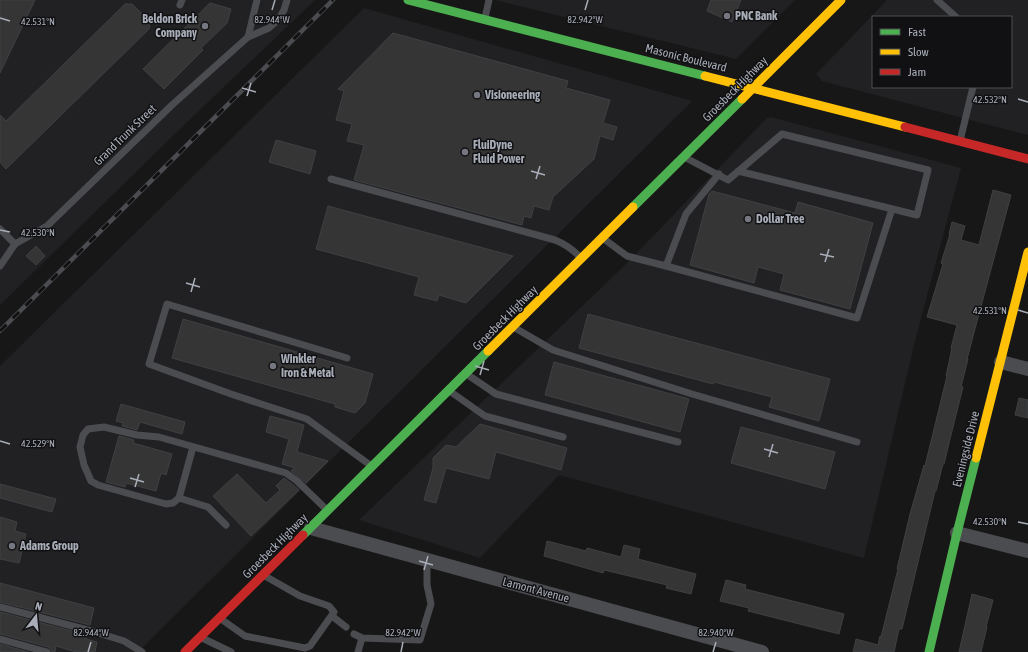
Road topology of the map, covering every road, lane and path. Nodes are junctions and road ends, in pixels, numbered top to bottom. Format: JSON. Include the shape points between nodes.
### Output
{"nodes":[{"id":1,"x":257,"y":0,"type":"edge"},
{"id":2,"x":287,"y":0,"type":"edge"},
{"id":3,"x":408,"y":0,"type":"edge"},
{"id":4,"x":489,"y":0,"type":"edge"},
{"id":5,"x":841,"y":0,"type":"edge"},
{"id":6,"x":937,"y":0,"type":"edge"},
{"id":7,"x":955,"y":16,"type":"edge"},
{"id":8,"x":485,"y":20,"type":"junction"},
{"id":9,"x":248,"y":37,"type":"junction"},
{"id":10,"x":753,"y":88,"type":"junction"},
{"id":11,"x":973,"y":88,"type":"edge"},
{"id":12,"x":960,"y":141,"type":"junction"},
{"id":13,"x":684,"y":157,"type":"junction"},
{"id":14,"x":1028,"y":159,"type":"edge"},
{"id":15,"x":738,"y":171,"type":"junction"},
{"id":16,"x":719,"y":174,"type":"junction"},
{"id":17,"x":331,"y":179,"type":"dead end"},
{"id":18,"x":892,"y":209,"type":"junction"},
{"id":19,"x":0,"y":229,"type":"edge"},
{"id":20,"x":603,"y":238,"type":"junction"},
{"id":21,"x":15,"y":244,"type":"junction"},
{"id":22,"x":1028,"y":252,"type":"edge"},
{"id":23,"x":582,"y":258,"type":"junction"},
{"id":24,"x":0,"y":266,"type":"edge"},
{"id":25,"x":666,"y":266,"type":"junction"},
{"id":26,"x":513,"y":327,"type":"junction"},
{"id":27,"x":347,"y":358,"type":"dead end"},
{"id":28,"x":1001,"y":362,"type":"junction"},
{"id":29,"x":1028,"y":369,"type":"edge"},
{"id":30,"x":466,"y":373,"type":"junction"},
{"id":31,"x":449,"y":390,"type":"junction"},
{"id":32,"x":563,"y":437,"type":"dead end"},
{"id":33,"x":678,"y":442,"type":"dead end"},
{"id":34,"x":857,"y":442,"type":"dead end"},
{"id":35,"x":193,"y":447,"type":"junction"},
{"id":36,"x":372,"y":466,"type":"junction"},
{"id":37,"x":179,"y":498,"type":"junction"},
{"id":38,"x":328,"y":511,"type":"junction"},
{"id":39,"x":226,"y":525,"type":"dead end"},
{"id":40,"x":311,"y":528,"type":"junction"},
{"id":41,"x":957,"y":533,"type":"junction"},
{"id":42,"x":1028,"y":551,"type":"edge"},
{"id":43,"x":427,"y":560,"type":"junction"},
{"id":44,"x":263,"y":575,"type":"junction"},
{"id":45,"x":0,"y":607,"type":"edge"},
{"id":46,"x":332,"y":616,"type":"junction"},
{"id":47,"x":220,"y":618,"type":"junction"},
{"id":48,"x":346,"y":627,"type":"dead end"},
{"id":49,"x":354,"y":634,"type":"dead end"},
{"id":50,"x":200,"y":637,"type":"junction"},
{"id":51,"x":362,"y":638,"type":"junction"},
{"id":52,"x":0,"y":640,"type":"edge"},
{"id":53,"x":47,"y":652,"type":"edge"},
{"id":54,"x":142,"y":652,"type":"edge"},
{"id":55,"x":185,"y":652,"type":"edge"},
{"id":56,"x":231,"y":652,"type":"edge"},
{"id":57,"x":358,"y":652,"type":"edge"},
{"id":58,"x":762,"y":652,"type":"edge"},
{"id":59,"x":929,"y":652,"type":"edge"}],
"edges":[{"from":1,"to":9,"type":"lane"},
{"from":2,"to":9,"type":"lane","name":"Grand Trunk Street","via":[[278,20],[269,28]]},
{"from":3,"to":8,"type":"street","name":"Masonic Boulevard"},
{"from":4,"to":8,"type":"lane"},
{"from":5,"to":10,"type":"street","name":"Groesbeck Highway"},
{"from":6,"to":7,"type":"lane"},
{"from":8,"to":10,"type":"street","name":"Masonic Boulevard"},
{"from":9,"to":21,"type":"lane","name":"Grand Trunk Street","via":[[172,105],[47,226]]},
{"from":10,"to":12,"type":"street","name":"Masonic Boulevard"},
{"from":10,"to":13,"type":"street","name":"Groesbeck Highway"},
{"from":11,"to":12,"type":"lane"},
{"from":12,"to":14,"type":"street","name":"Masonic Boulevard"},
{"from":13,"to":16,"type":"lane"},
{"from":13,"to":20,"type":"street","name":"Groesbeck Highway"},
{"from":15,"to":16,"type":"lane","via":[[728,180]]},
{"from":15,"to":18,"type":"lane"},
{"from":15,"to":18,"type":"lane","via":[[782,134],[928,170],[916,215]]},
{"from":16,"to":25,"type":"lane","via":[[686,214]]},
{"from":17,"to":23,"type":"lane","via":[[556,240]]},
{"from":18,"to":25,"type":"lane","via":[[857,318]]},
{"from":19,"to":21,"type":"lane"},
{"from":20,"to":23,"type":"street","name":"Groesbeck Highway"},
{"from":20,"to":25,"type":"lane","via":[[627,256]]},
{"from":21,"to":24,"type":"lane"},
{"from":22,"to":28,"type":"street","name":"Eveningside Drive"},
{"from":23,"to":26,"type":"street","name":"Groesbeck Highway"},
{"from":26,"to":30,"type":"street","name":"Groesbeck Highway"},
{"from":26,"to":34,"type":"lane","via":[[553,350]]},
{"from":27,"to":36,"type":"lane","via":[[167,304],[149,364],[307,419]]},
{"from":28,"to":29,"type":"street"},
{"from":28,"to":41,"type":"street","name":"Eveningside Drive"},
{"from":30,"to":31,"type":"street","name":"Groesbeck Highway"},
{"from":30,"to":33,"type":"lane","via":[[496,394]]},
{"from":31,"to":32,"type":"lane","via":[[485,416]]},
{"from":31,"to":36,"type":"street","name":"Groesbeck Highway"},
{"from":35,"to":37,"type":"lane"},
{"from":35,"to":37,"type":"lane","via":[[159,437],[104,427],[88,429],[83,435],[80,447],[91,481],[166,504],[173,503]]},
{"from":35,"to":38,"type":"lane","via":[[286,473]]},
{"from":36,"to":38,"type":"street","name":"Groesbeck Highway"},
{"from":37,"to":39,"type":"lane","via":[[208,507]]},
{"from":38,"to":40,"type":"street","name":"Groesbeck Highway"},
{"from":40,"to":43,"type":"street","name":"Lamont Avenue"},
{"from":40,"to":44,"type":"street","name":"Groesbeck Highway"},
{"from":41,"to":42,"type":"street"},
{"from":41,"to":59,"type":"street","name":"Eveningside Drive"},
{"from":43,"to":51,"type":"lane","via":[[427,585],[431,604],[420,640]]},
{"from":43,"to":58,"type":"street","name":"Lamont Avenue"},
{"from":44,"to":46,"type":"lane","via":[[300,596],[329,606],[334,612]]},
{"from":44,"to":47,"type":"street","name":"Groesbeck Highway"},
{"from":45,"to":54,"type":"lane","via":[[124,641]]},
{"from":46,"to":47,"type":"lane","via":[[310,646],[305,648],[245,636]]},
{"from":46,"to":48,"type":"lane"},
{"from":47,"to":50,"type":"street","name":"Groesbeck Highway"},
{"from":49,"to":51,"type":"lane"},
{"from":50,"to":55,"type":"street","name":"Groesbeck Highway"},
{"from":50,"to":56,"type":"lane"},
{"from":51,"to":57,"type":"lane"},
{"from":52,"to":53,"type":"lane"}]}
